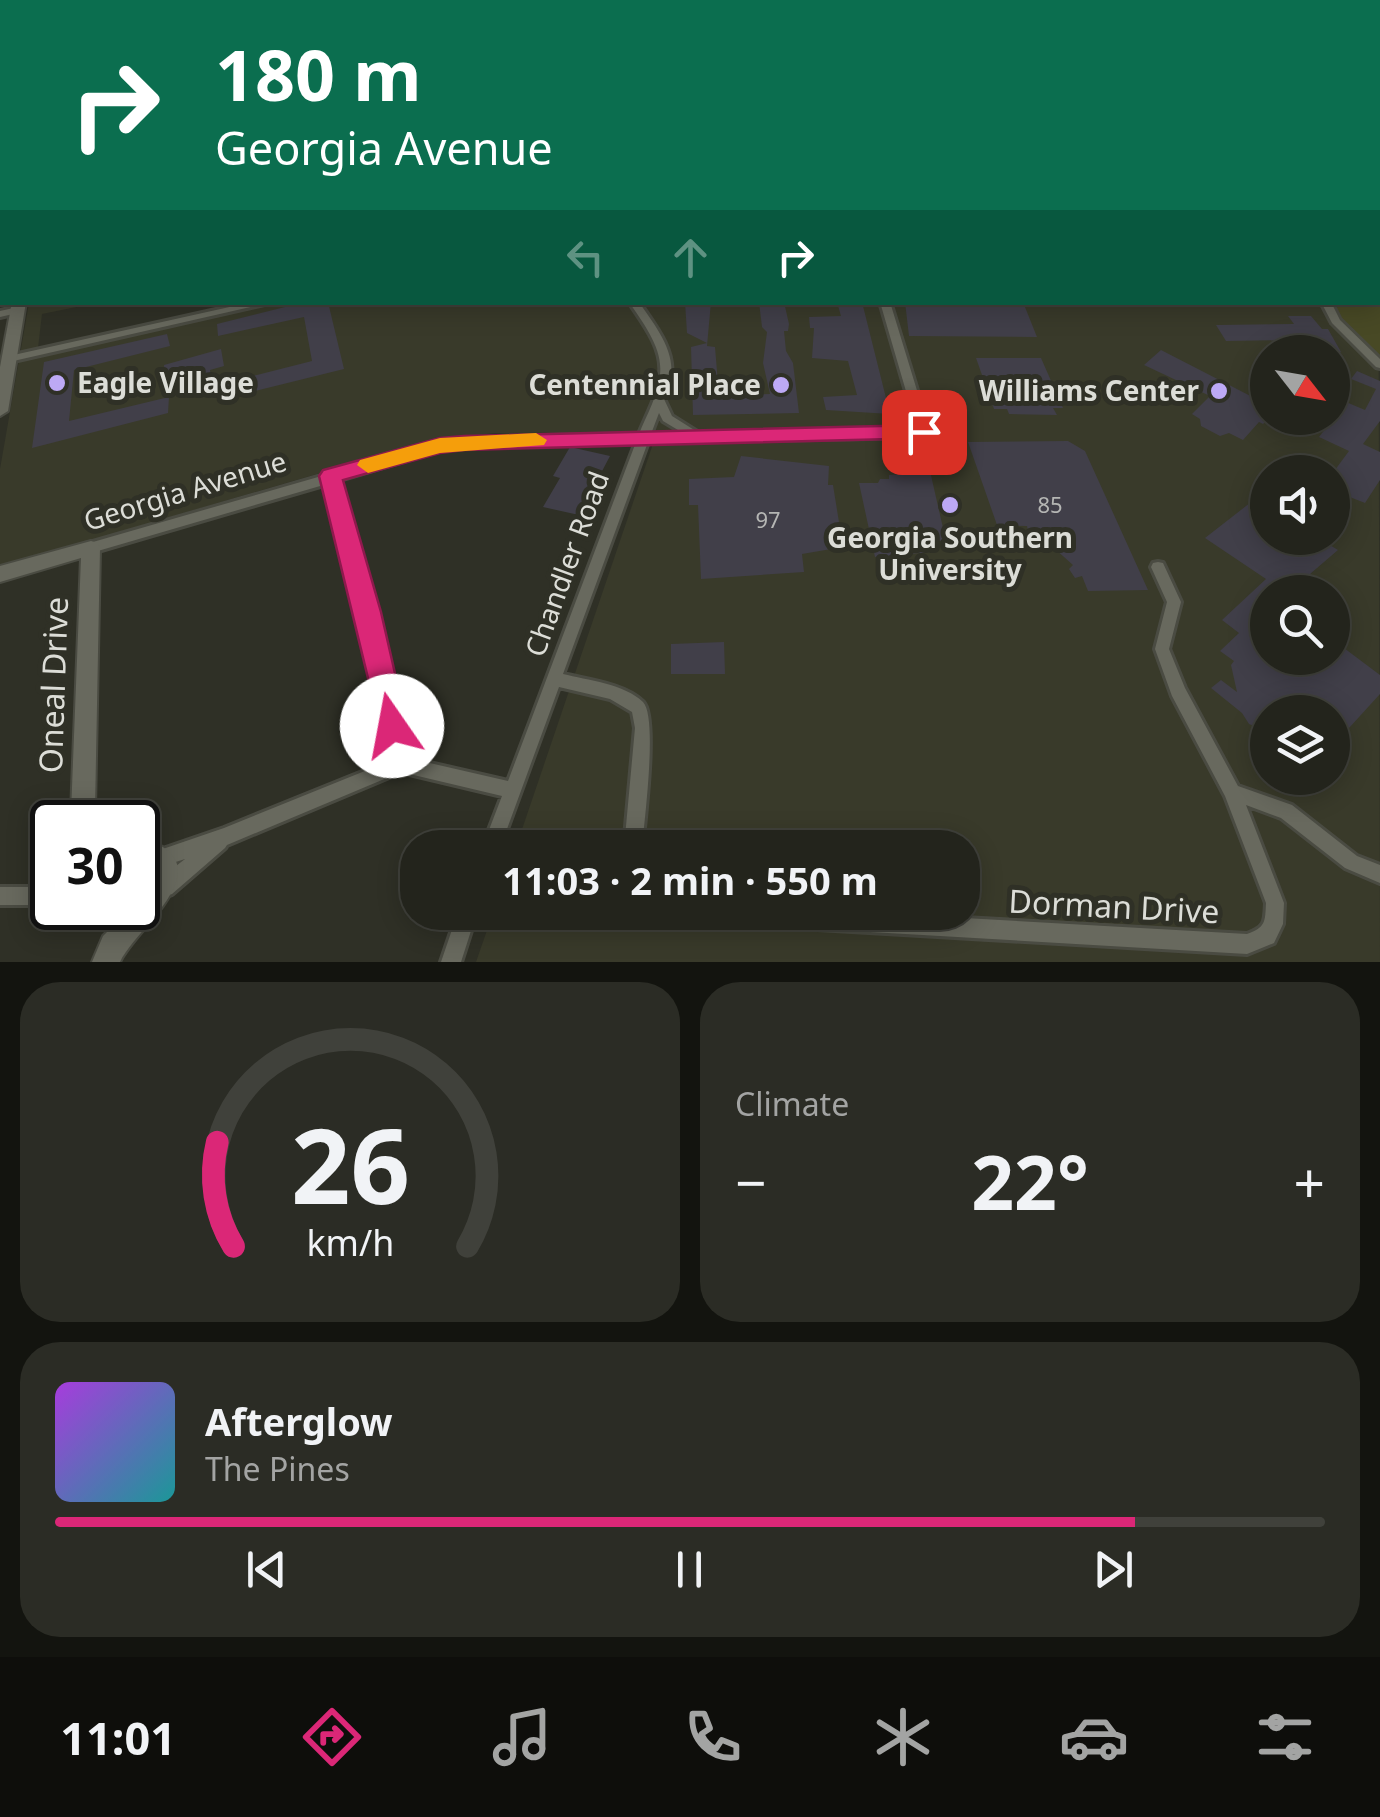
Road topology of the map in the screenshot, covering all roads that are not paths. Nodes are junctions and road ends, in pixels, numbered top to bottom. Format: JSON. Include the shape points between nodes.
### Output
{"nodes":[{"id":1,"x":256,"y":305,"type":"edge"},
{"id":2,"x":636,"y":305,"type":"edge"},
{"id":3,"x":886,"y":305,"type":"edge"},
{"id":4,"x":1328,"y":305,"type":"edge"},
{"id":5,"x":18,"y":306,"type":"edge"},
{"id":6,"x":0,"y":314,"type":"edge"},
{"id":7,"x":9,"y":359,"type":"junction"},
{"id":8,"x":1380,"y":365,"type":"edge"},
{"id":9,"x":659,"y":401,"type":"junction"},
{"id":10,"x":0,"y":411,"type":"edge"},
{"id":11,"x":696,"y":436,"type":"junction"},
{"id":12,"x":642,"y":438,"type":"junction"},
{"id":13,"x":331,"y":476,"type":"junction"},
{"id":14,"x":91,"y":548,"type":"junction"},
{"id":15,"x":1158,"y":567,"type":"dead end"},
{"id":16,"x":0,"y":574,"type":"edge"},
{"id":17,"x":555,"y":679,"type":"junction"},
{"id":18,"x":401,"y":764,"type":"junction"},
{"id":19,"x":512,"y":790,"type":"junction"},
{"id":20,"x":1232,"y":792,"type":"junction"},
{"id":21,"x":83,"y":800,"type":"edge"},
{"id":22,"x":498,"y":830,"type":"edge"},
{"id":23,"x":634,"y":830,"type":"edge"},
{"id":24,"x":224,"y":838,"type":"junction"},
{"id":25,"x":160,"y":853,"type":"edge"},
{"id":26,"x":1380,"y":874,"type":"edge"},
{"id":27,"x":160,"y":893,"type":"edge"},
{"id":28,"x":0,"y":896,"type":"edge"},
{"id":29,"x":30,"y":896,"type":"edge"},
{"id":30,"x":980,"y":929,"type":"edge"},
{"id":31,"x":128,"y":930,"type":"edge"},
{"id":32,"x":462,"y":930,"type":"edge"},
{"id":33,"x":109,"y":954,"type":"edge"},
{"id":34,"x":451,"y":962,"type":"edge"}],
"edges":[{"from":1,"to":7,"type":"street"},
{"from":2,"to":9,"type":"street","name":"Chandler Road","via":[[667,362]]},
{"from":3,"to":11,"type":"street","name":"Georgia Avenue","via":[[924,432]]},
{"from":4,"to":8,"type":"street"},
{"from":5,"to":6,"type":"street"},
{"from":5,"to":7,"type":"street"},
{"from":7,"to":10,"type":"street"},
{"from":9,"to":11,"type":"street","via":[[668,418]]},
{"from":9,"to":12,"type":"street","name":"Chandler Road"},
{"from":11,"to":12,"type":"street","name":"Georgia Avenue"},
{"from":12,"to":13,"type":"street","name":"Georgia Avenue","via":[[452,444]]},
{"from":12,"to":17,"type":"street","name":"Chandler Road"},
{"from":13,"to":14,"type":"street","name":"Georgia Avenue"},
{"from":13,"to":18,"type":"street"},
{"from":14,"to":16,"type":"street","name":"Georgia Avenue"},
{"from":14,"to":21,"type":"street","name":"Oneal Drive"},
{"from":15,"to":20,"type":"street","name":"Dorman Drive","via":[[1174,602],[1162,649]]},
{"from":17,"to":19,"type":"street","name":"Chandler Road"},
{"from":17,"to":23,"type":"street","via":[[614,694],[643,716]]},
{"from":18,"to":19,"type":"street"},
{"from":18,"to":24,"type":"street"},
{"from":19,"to":22,"type":"street","name":"Chandler Road"},
{"from":20,"to":26,"type":"street","via":[[1286,811],[1351,862]]},
{"from":20,"to":30,"type":"street","name":"Dorman Drive","via":[[1275,903],[1267,936],[1247,944]]},
{"from":24,"to":25,"type":"street"},
{"from":24,"to":27,"type":"street"},
{"from":28,"to":29,"type":"street"},
{"from":31,"to":33,"type":"street"},
{"from":32,"to":34,"type":"street"}]}
